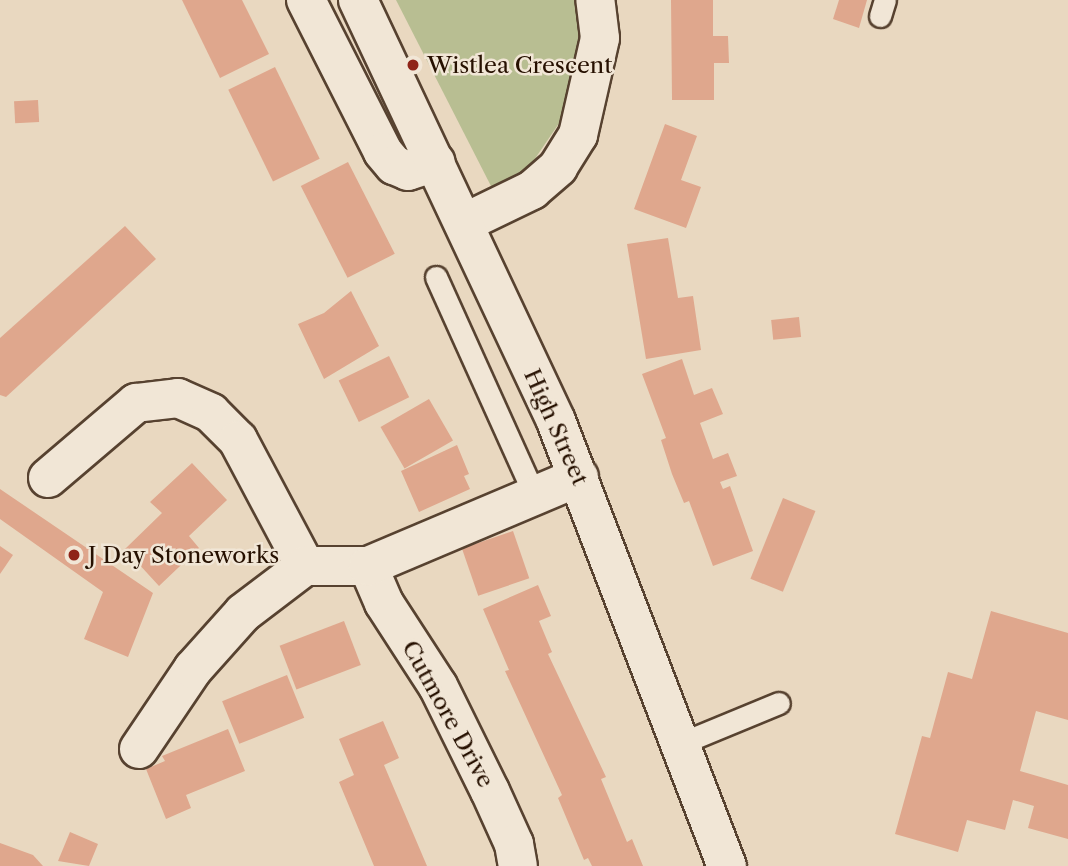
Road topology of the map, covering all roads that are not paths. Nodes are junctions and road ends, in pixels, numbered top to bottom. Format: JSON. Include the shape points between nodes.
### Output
{"nodes":[{"id":1,"x":306,"y":0,"type":"edge"},
{"id":2,"x":358,"y":0,"type":"edge"},
{"id":3,"x":595,"y":0,"type":"edge"},
{"id":4,"x":436,"y":162,"type":"junction"},
{"id":5,"x":464,"y":223,"type":"junction"},
{"id":6,"x":436,"y":276,"type":"dead end"},
{"id":7,"x":579,"y":477,"type":"junction"},
{"id":8,"x":48,"y":478,"type":"dead end"},
{"id":9,"x":535,"y":496,"type":"junction"},
{"id":10,"x":305,"y":566,"type":"junction"},
{"id":11,"x":368,"y":566,"type":"junction"},
{"id":12,"x":779,"y":702,"type":"dead end"},
{"id":13,"x":677,"y":745,"type":"junction"},
{"id":14,"x":139,"y":749,"type":"dead end"},
{"id":15,"x":518,"y":866,"type":"edge"},
{"id":16,"x":727,"y":866,"type":"edge"}],
"edges":[{"from":1,"to":4,"type":"street","via":[[383,152],[394,165],[408,171]]},
{"from":2,"to":4,"type":"street","name":"High Street"},
{"from":3,"to":5,"type":"street","via":[[600,38],[578,135],[558,167],[532,190]]},
{"from":4,"to":5,"type":"street","name":"High Street"},
{"from":5,"to":7,"type":"street","name":"High Street"},
{"from":6,"to":9,"type":"lane"},
{"from":7,"to":9,"type":"street"},
{"from":7,"to":13,"type":"street","name":"High Street"},
{"from":8,"to":10,"type":"street","via":[[136,403],[178,398],[211,414],[238,440]]},
{"from":9,"to":11,"type":"street"},
{"from":10,"to":11,"type":"street"},
{"from":10,"to":14,"type":"street","via":[[243,613],[193,668]]},
{"from":11,"to":15,"type":"street","name":"Cutmore Drive","via":[[384,603],[438,686],[491,791],[514,844]]},
{"from":12,"to":13,"type":"lane"},
{"from":13,"to":16,"type":"street","name":"High Street"}]}
